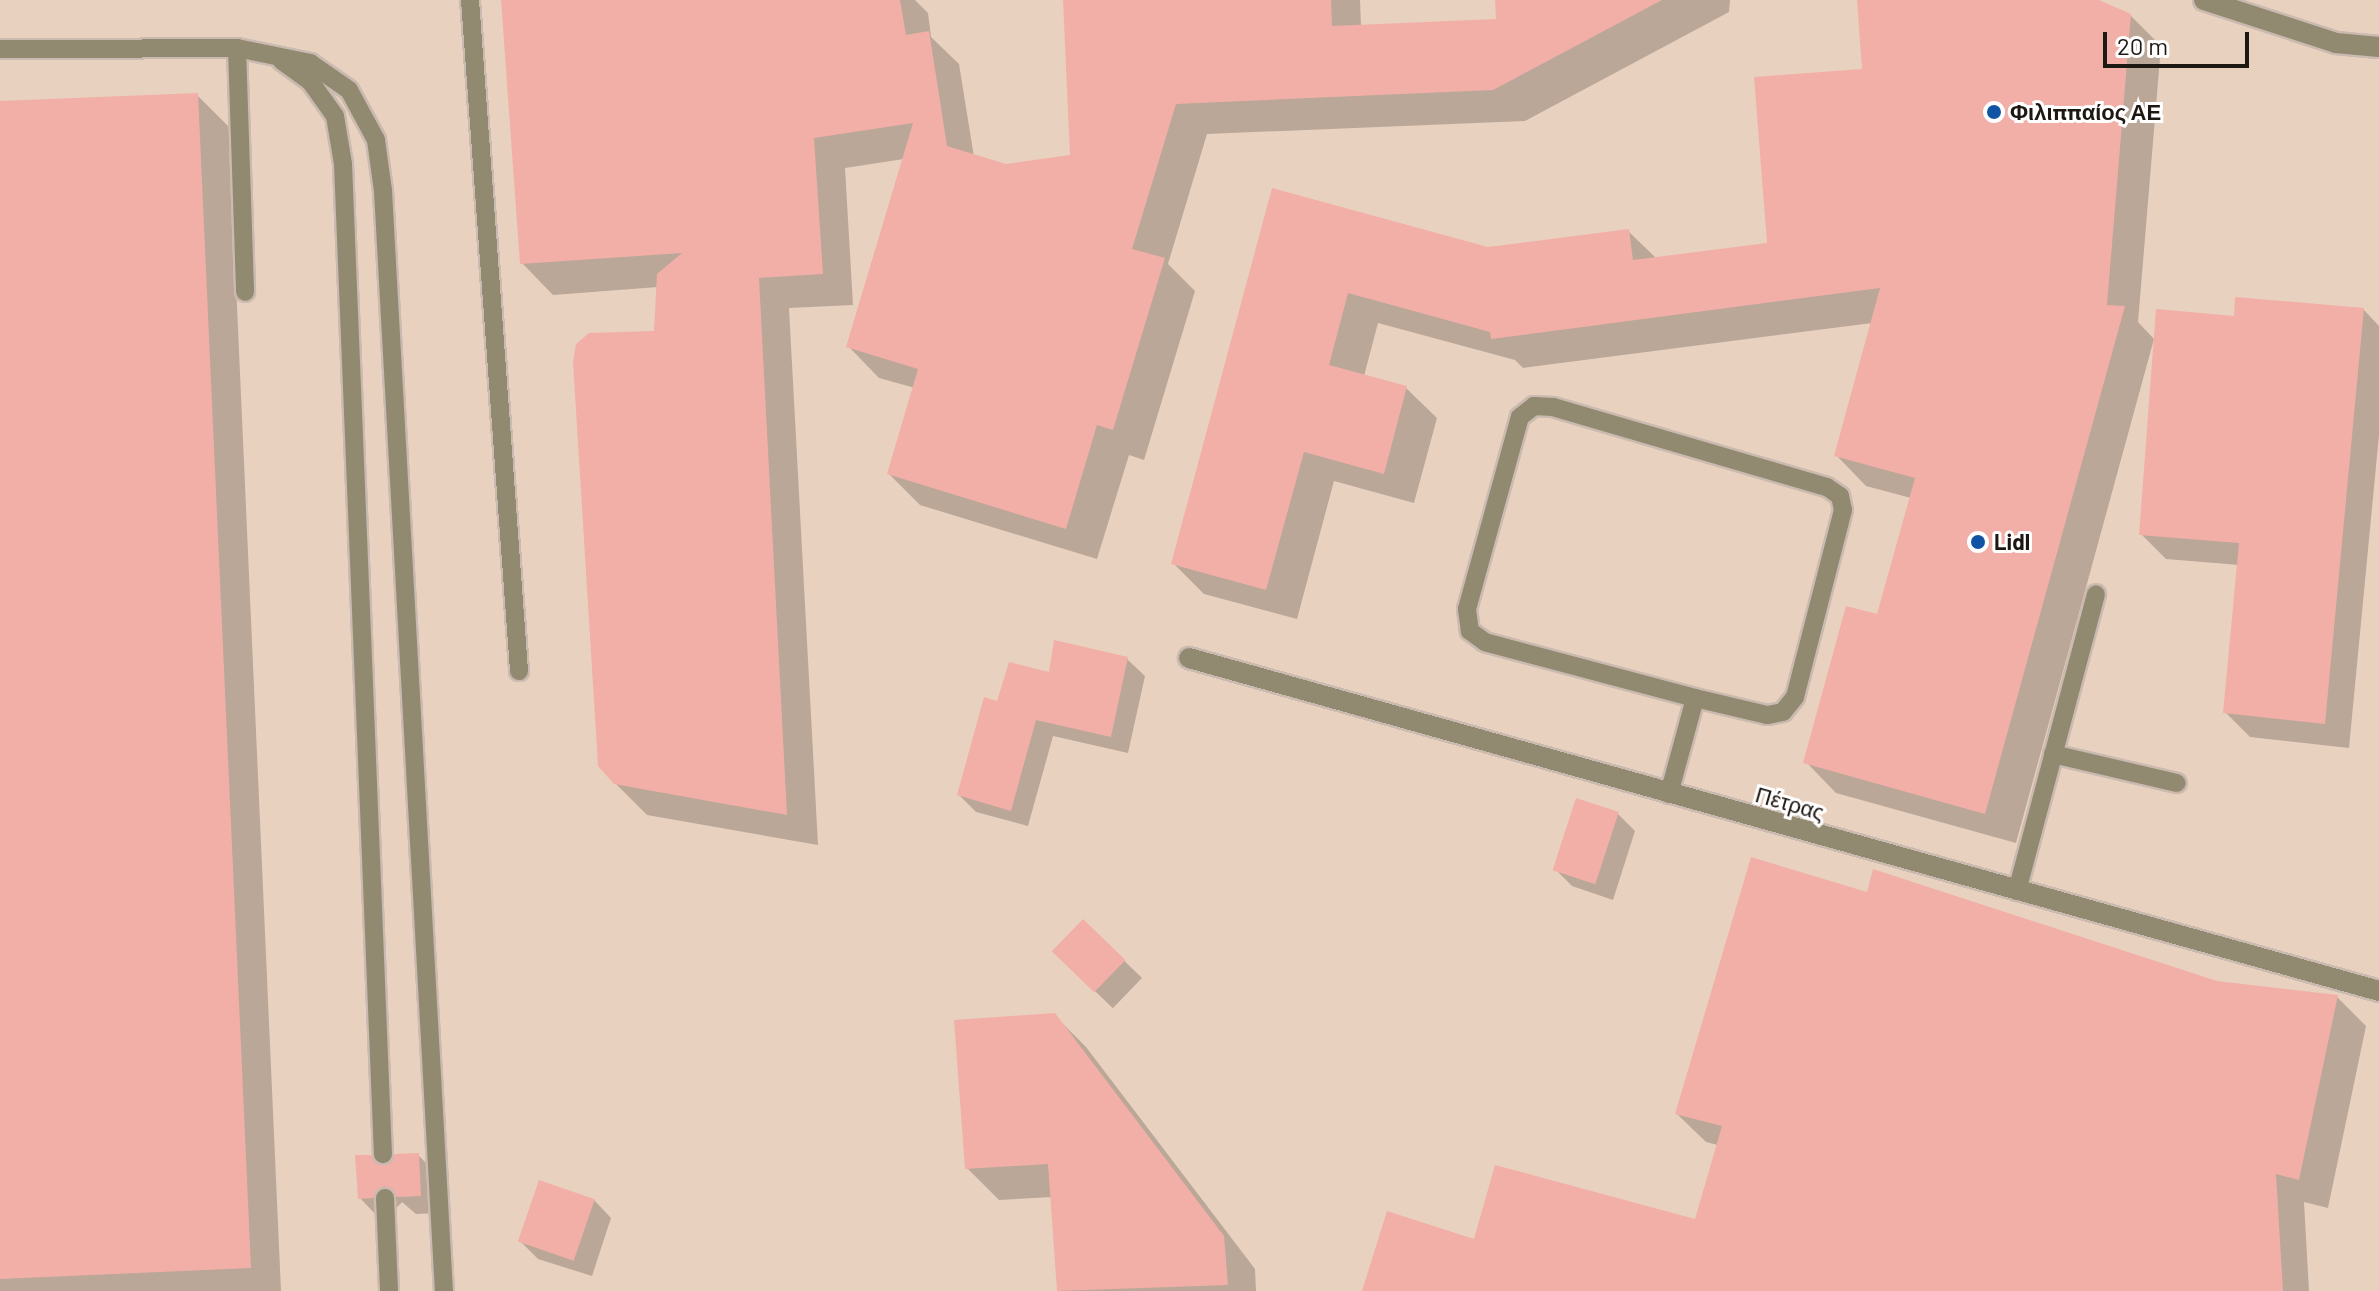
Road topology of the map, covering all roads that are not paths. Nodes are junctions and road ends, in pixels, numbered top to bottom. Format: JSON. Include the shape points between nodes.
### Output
{"nodes":[{"id":1,"x":470,"y":0,"type":"edge"},
{"id":2,"x":2204,"y":0,"type":"edge"},
{"id":3,"x":2379,"y":47,"type":"edge"},
{"id":4,"x":237,"y":48,"type":"junction"},
{"id":5,"x":0,"y":49,"type":"edge"},
{"id":6,"x":245,"y":292,"type":"dead end"},
{"id":7,"x":2096,"y":594,"type":"dead end"},
{"id":8,"x":1189,"y":658,"type":"dead end"},
{"id":9,"x":519,"y":671,"type":"dead end"},
{"id":10,"x":1695,"y":698,"type":"junction"},
{"id":11,"x":2053,"y":754,"type":"junction"},
{"id":12,"x":2177,"y":783,"type":"dead end"},
{"id":13,"x":1669,"y":794,"type":"junction"},
{"id":14,"x":2017,"y":891,"type":"junction"},
{"id":15,"x":2379,"y":991,"type":"edge"},
{"id":16,"x":383,"y":1154,"type":"dead end"},
{"id":17,"x":385,"y":1198,"type":"dead end"},
{"id":18,"x":389,"y":1291,"type":"edge"},
{"id":19,"x":444,"y":1291,"type":"edge"}],
"edges":[{"from":1,"to":9,"type":"lane"},
{"from":2,"to":3,"type":"street","via":[[2336,43]]},
{"from":4,"to":5,"type":"lane"},
{"from":4,"to":6,"type":"lane"},
{"from":4,"to":16,"type":"lane","via":[[282,61],[310,81],[335,116],[343,164]]},
{"from":4,"to":19,"type":"lane","via":[[310,63],[349,90],[376,140],[384,207]]},
{"from":7,"to":11,"type":"lane"},
{"from":8,"to":13,"type":"street","name":"Πέτρας"},
{"from":10,"to":10,"type":"lane","via":[[1767,715],[1783,712],[1795,697],[1843,510],[1840,496],[1827,487],[1553,407],[1534,406],[1520,417],[1467,609],[1470,631],[1485,642]]},
{"from":10,"to":13,"type":"lane"},
{"from":11,"to":12,"type":"lane"},
{"from":11,"to":14,"type":"lane"},
{"from":13,"to":14,"type":"street","name":"Πέτρας"},
{"from":14,"to":15,"type":"street","name":"Πέτρας"},
{"from":17,"to":18,"type":"lane"}]}
